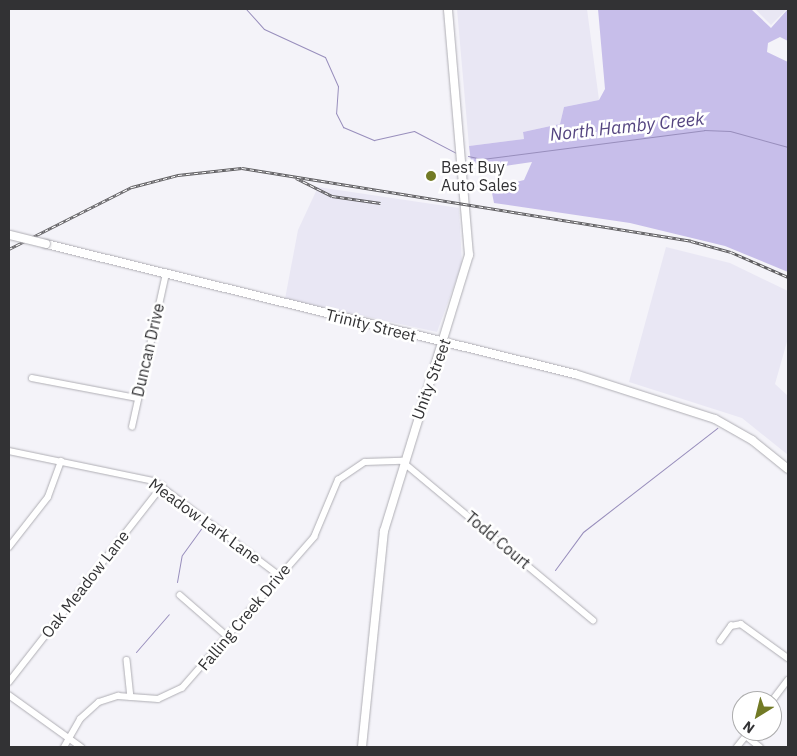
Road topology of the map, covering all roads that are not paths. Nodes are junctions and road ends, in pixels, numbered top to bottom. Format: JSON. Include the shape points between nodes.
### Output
{"nodes":[{"id":1,"x":448,"y":9,"type":"edge"},
{"id":2,"x":9,"y":235,"type":"edge"},
{"id":3,"x":166,"y":274,"type":"junction"},
{"id":4,"x":445,"y":342,"type":"junction"},
{"id":5,"x":32,"y":378,"type":"dead end"},
{"id":6,"x":137,"y":398,"type":"junction"},
{"id":7,"x":132,"y":427,"type":"dead end"},
{"id":8,"x":9,"y":451,"type":"edge"},
{"id":9,"x":61,"y":461,"type":"junction"},
{"id":10,"x":402,"y":461,"type":"junction"},
{"id":11,"x":788,"y":469,"type":"edge"},
{"id":12,"x":162,"y":486,"type":"junction"},
{"id":13,"x":9,"y":548,"type":"edge"},
{"id":14,"x":280,"y":576,"type":"junction"},
{"id":15,"x":180,"y":595,"type":"dead end"},
{"id":16,"x":593,"y":620,"type":"dead end"},
{"id":17,"x":227,"y":636,"type":"junction"},
{"id":18,"x":720,"y":641,"type":"dead end"},
{"id":19,"x":788,"y":658,"type":"edge"},
{"id":20,"x":127,"y":660,"type":"dead end"},
{"id":21,"x":788,"y":680,"type":"edge"},
{"id":22,"x":9,"y":682,"type":"edge"},
{"id":23,"x":780,"y":691,"type":"edge"},
{"id":24,"x":9,"y":695,"type":"edge"},
{"id":25,"x":131,"y":697,"type":"junction"},
{"id":26,"x":69,"y":740,"type":"junction"},
{"id":27,"x":64,"y":747,"type":"edge"},
{"id":28,"x":81,"y":747,"type":"edge"},
{"id":29,"x":362,"y":747,"type":"edge"}],
"edges":[{"from":1,"to":4,"type":"street","name":"Unity Street","via":[[470,236],[466,274]]},
{"from":2,"to":3,"type":"street","name":"Trinity Street","bridge":true},
{"from":3,"to":4,"type":"street","name":"Trinity Street"},
{"from":3,"to":6,"type":"street","name":"Duncan Drive"},
{"from":4,"to":10,"type":"street","name":"Unity Street"},
{"from":4,"to":11,"type":"street","name":"Trinity Street","via":[[575,374],[715,419],[752,440]]},
{"from":5,"to":6,"type":"street"},
{"from":6,"to":7,"type":"street","name":"Duncan Drive"},
{"from":8,"to":9,"type":"street","name":"Meadow Lark Lane"},
{"from":9,"to":12,"type":"street","name":"Meadow Lark Lane","via":[[146,477]]},
{"from":9,"to":13,"type":"street","via":[[48,497]]},
{"from":10,"to":14,"type":"street","name":"Falling Creek Drive","via":[[377,460],[354,466],[344,474],[331,494],[320,528]]},
{"from":10,"to":16,"type":"street","name":"Todd Court"},
{"from":10,"to":29,"type":"street","name":"Unity Street","via":[[384,531],[375,591]]},
{"from":12,"to":14,"type":"street","name":"Meadow Lark Lane"},
{"from":12,"to":22,"type":"street","name":"Oak Meadow Lane"},
{"from":14,"to":17,"type":"street","name":"Falling Creek Drive"},
{"from":15,"to":17,"type":"street"},
{"from":17,"to":25,"type":"street","name":"Falling Creek Drive","via":[[175,693],[158,700]]},
{"from":18,"to":19,"type":"street","via":[[731,626],[741,624]]},
{"from":20,"to":25,"type":"street"},
{"from":21,"to":23,"type":"street"},
{"from":24,"to":26,"type":"street"},
{"from":25,"to":26,"type":"street","name":"Falling Creek Drive","via":[[99,702],[80,719]]},
{"from":26,"to":27,"type":"street","name":"Falling Creek Drive"},
{"from":26,"to":28,"type":"street"}]}
